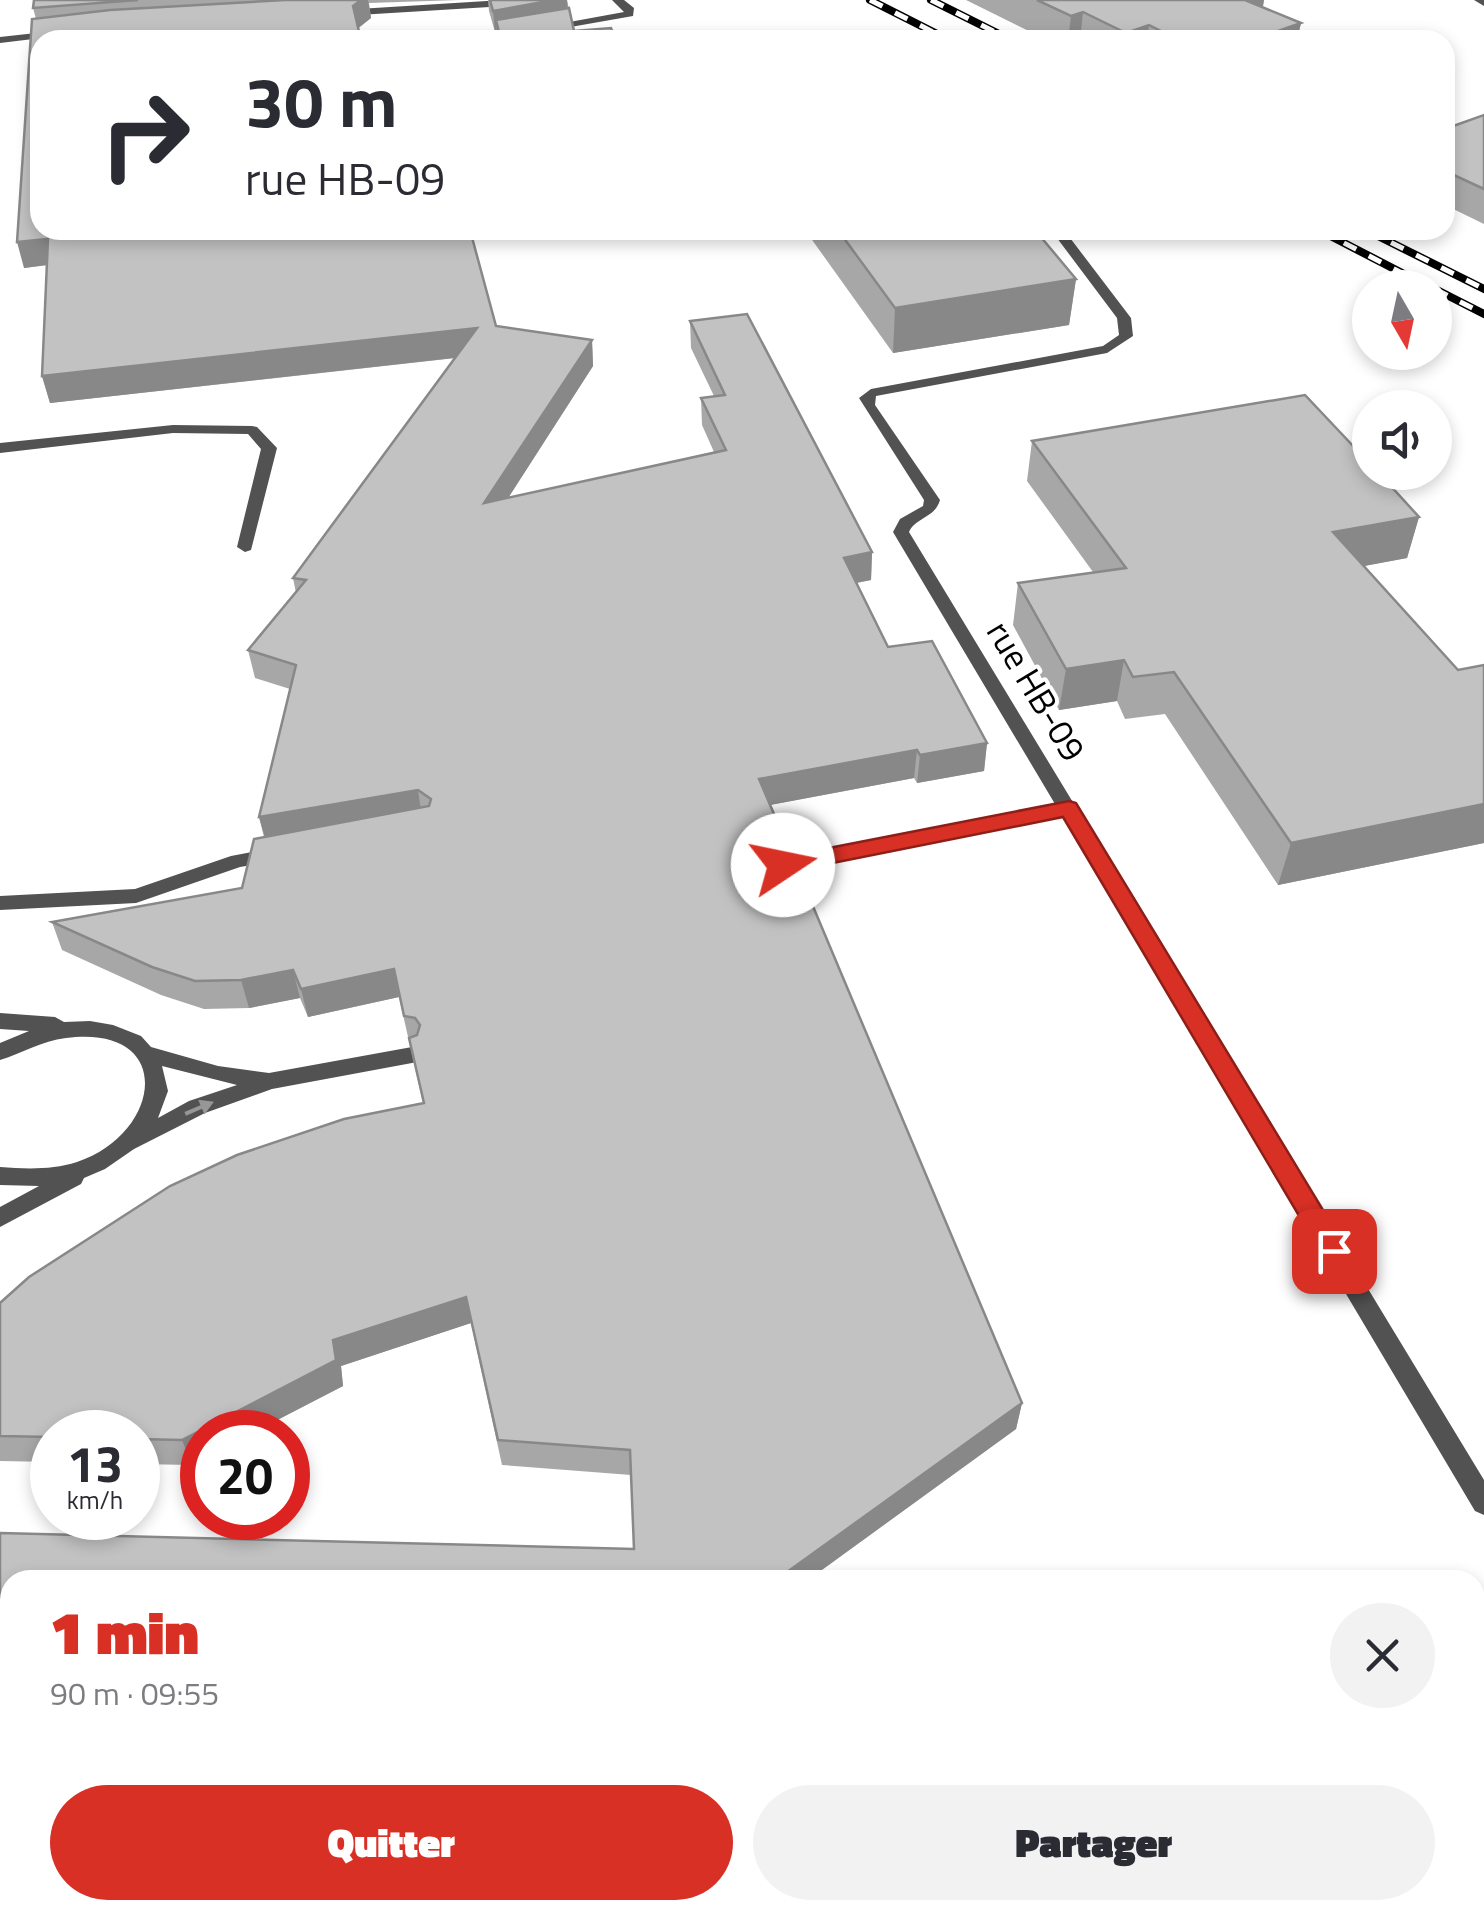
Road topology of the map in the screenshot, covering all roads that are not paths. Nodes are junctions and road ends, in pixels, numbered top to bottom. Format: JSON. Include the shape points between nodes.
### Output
{"nodes":[{"id":1,"x":555,"y":0,"type":"edge"},
{"id":2,"x":617,"y":0,"type":"edge"},
{"id":3,"x":331,"y":14,"type":"edge"},
{"id":4,"x":536,"y":30,"type":"edge"},
{"id":5,"x":30,"y":37,"type":"edge"},
{"id":6,"x":0,"y":40,"type":"edge"},
{"id":7,"x":1065,"y":240,"type":"edge"},
{"id":8,"x":0,"y":448,"type":"edge"},
{"id":9,"x":245,"y":546,"type":"dead end"},
{"id":10,"x":1069,"y":808,"type":"junction"},
{"id":11,"x":293,"y":852,"type":"edge"},
{"id":12,"x":783,"y":865,"type":"edge"},
{"id":13,"x":0,"y":903,"type":"edge"},
{"id":14,"x":0,"y":1021,"type":"edge"},
{"id":15,"x":87,"y":1028,"type":"junction"},
{"id":16,"x":0,"y":1052,"type":"edge"},
{"id":17,"x":146,"y":1053,"type":"junction"},
{"id":18,"x":412,"y":1056,"type":"edge"},
{"id":19,"x":271,"y":1080,"type":"junction"},
{"id":20,"x":130,"y":1141,"type":"junction"},
{"id":21,"x":84,"y":1171,"type":"junction"},
{"id":22,"x":0,"y":1176,"type":"edge"},
{"id":23,"x":0,"y":1218,"type":"edge"},
{"id":24,"x":1484,"y":1504,"type":"edge"}],
"edges":[{"from":1,"to":3,"type":"lane"},
{"from":2,"to":4,"type":"lane","via":[[629,14]]},
{"from":5,"to":6,"type":"lane"},
{"from":7,"to":10,"type":"lane","name":"rue HB-09","via":[[1124,318],[1126,336],[1107,349],[866,398],[932,500],[901,532]]},
{"from":8,"to":9,"type":"lane","via":[[173,429],[252,430],[269,448]]},
{"from":10,"to":12,"type":"lane"},
{"from":10,"to":24,"type":"lane","name":"rue HB-09"},
{"from":11,"to":13,"type":"lane","via":[[238,861],[136,896]]},
{"from":14,"to":15,"type":"lane"},
{"from":15,"to":16,"type":"lane","via":[[42,1033]]},
{"from":15,"to":17,"type":"lane","via":[[124,1036]]},
{"from":17,"to":19,"type":"lane","via":[[218,1074]]},
{"from":17,"to":20,"type":"lane","via":[[158,1081],[152,1110]]},
{"from":18,"to":19,"type":"lane"},
{"from":20,"to":19,"type":"lane","one_way":true},
{"from":20,"to":21,"type":"lane"},
{"from":21,"to":22,"type":"lane","via":[[37,1180]]},
{"from":21,"to":23,"type":"lane"}]}
